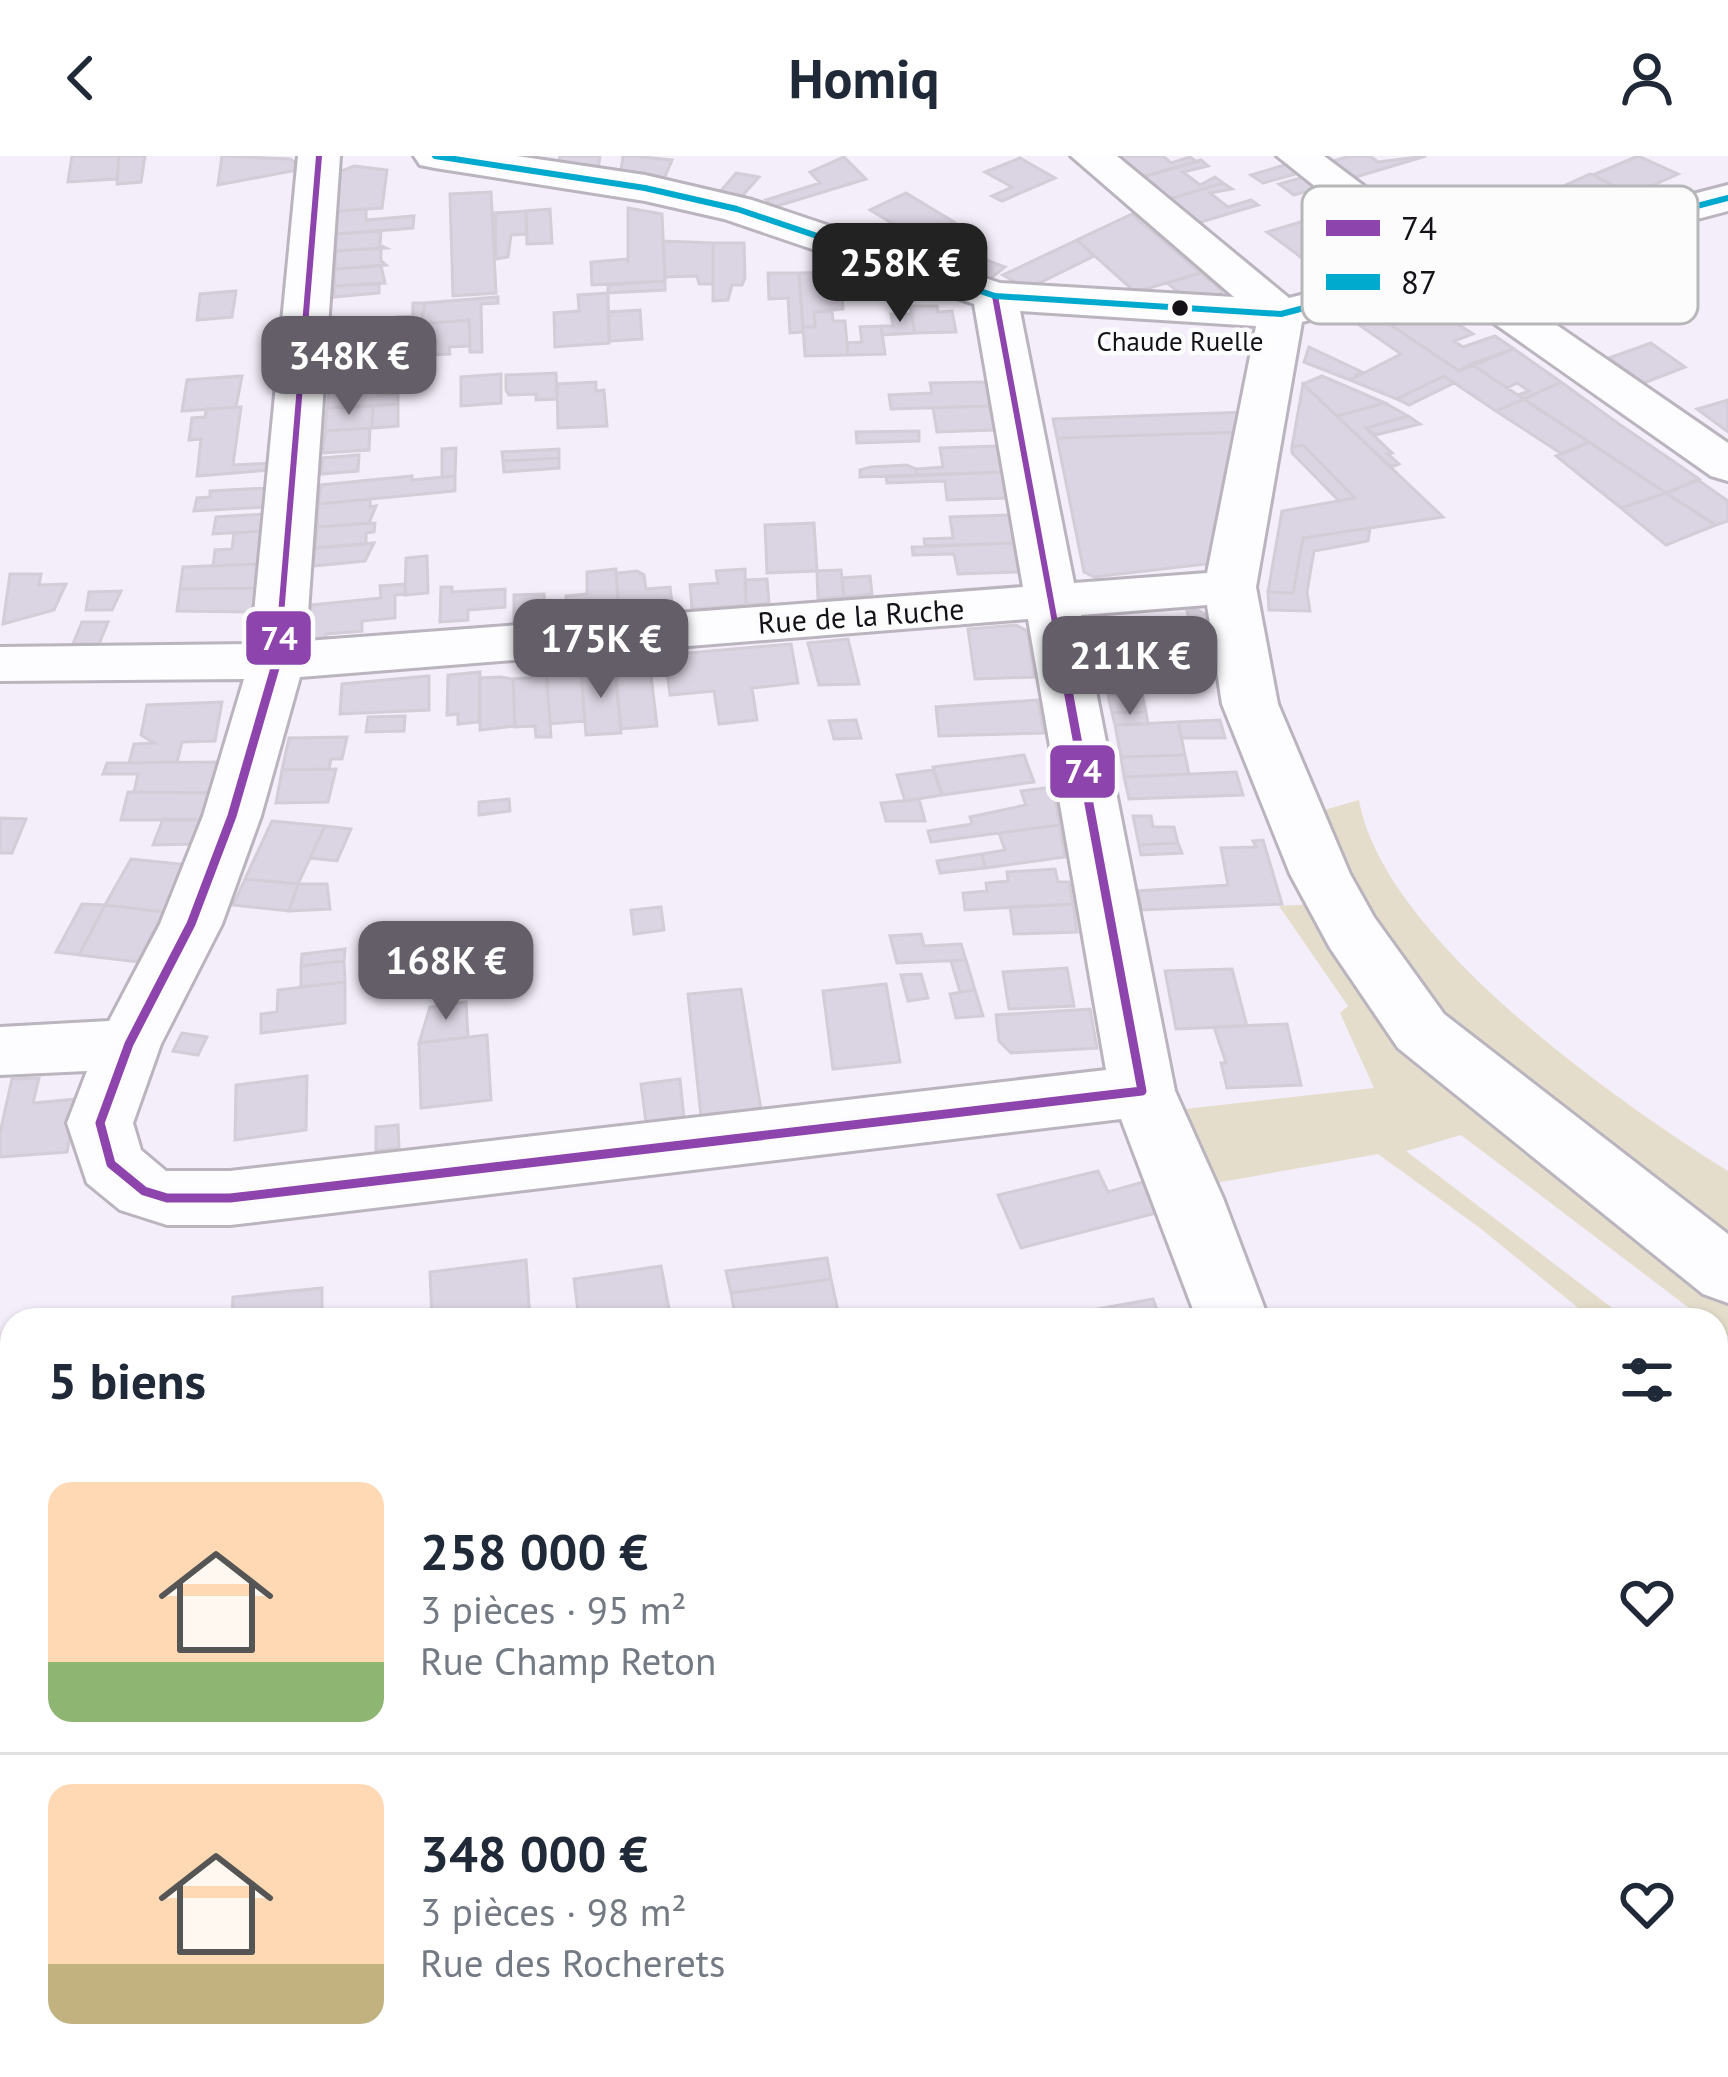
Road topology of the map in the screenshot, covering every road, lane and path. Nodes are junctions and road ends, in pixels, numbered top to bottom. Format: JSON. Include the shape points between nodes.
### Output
{"nodes":[{"id":1,"x":319,"y":156,"type":"edge"},
{"id":2,"x":436,"y":156,"type":"edge"},
{"id":3,"x":1092,"y":156,"type":"edge"},
{"id":4,"x":1298,"y":156,"type":"edge"},
{"id":5,"x":1337,"y":186,"type":"edge"},
{"id":6,"x":1728,"y":198,"type":"edge"},
{"id":7,"x":1698,"y":206,"type":"edge"},
{"id":8,"x":995,"y":296,"type":"junction"},
{"id":9,"x":1302,"y":308,"type":"edge"},
{"id":10,"x":1281,"y":314,"type":"junction"},
{"id":11,"x":1525,"y":324,"type":"edge"},
{"id":12,"x":1728,"y":466,"type":"edge"},
{"id":13,"x":1230,"y":587,"type":"junction"},
{"id":14,"x":1052,"y":600,"type":"junction"},
{"id":15,"x":277,"y":661,"type":"junction"},
{"id":16,"x":0,"y":664,"type":"edge"},
{"id":17,"x":129,"y":1043,"type":"junction"},
{"id":18,"x":0,"y":1051,"type":"edge"},
{"id":19,"x":1142,"y":1091,"type":"junction"},
{"id":20,"x":1728,"y":1274,"type":"edge"},
{"id":21,"x":1228,"y":1308,"type":"edge"}],
"edges":[{"from":1,"to":15,"type":"street"},
{"from":2,"to":8,"type":"street","via":[[737,209]]},
{"from":3,"to":10,"type":"street"},
{"from":4,"to":5,"type":"street"},
{"from":6,"to":7,"type":"street"},
{"from":8,"to":10,"type":"street"},
{"from":8,"to":14,"type":"street"},
{"from":9,"to":10,"type":"street"},
{"from":10,"to":13,"type":"street"},
{"from":11,"to":12,"type":"street"},
{"from":13,"to":14,"type":"street","name":"Rue de la Ruche"},
{"from":13,"to":20,"type":"street","via":[[1250,704],[1282,790],[1352,932],[1421,1031]]},
{"from":14,"to":15,"type":"street","name":"Rue de la Ruche"},
{"from":14,"to":19,"type":"street"},
{"from":15,"to":16,"type":"street","name":"Rue de la Ruche"},
{"from":15,"to":17,"type":"street","via":[[200,903]]},
{"from":17,"to":18,"type":"street"},
{"from":17,"to":19,"type":"street","via":[[100,1124],[110,1164],[143,1191],[193,1200]]},
{"from":19,"to":21,"type":"street"}]}
